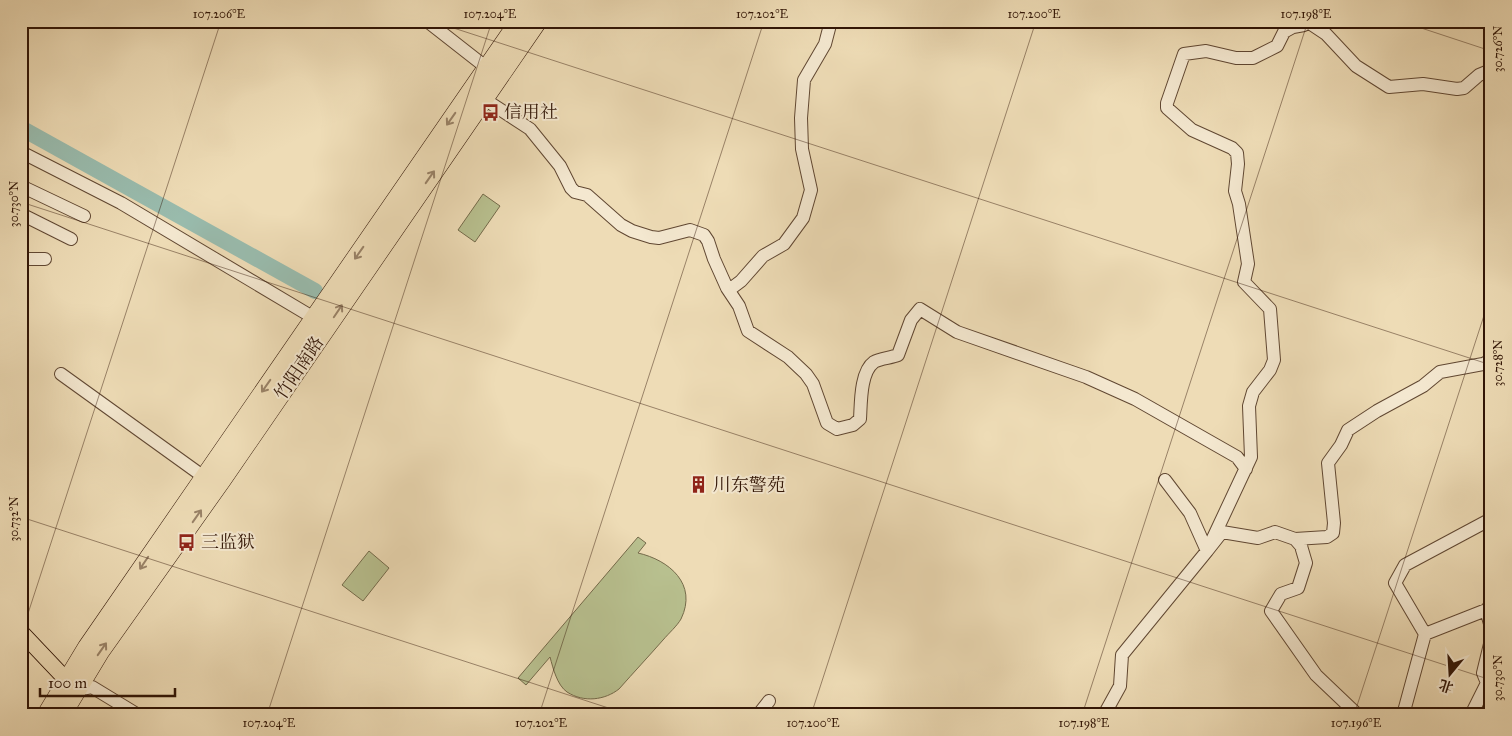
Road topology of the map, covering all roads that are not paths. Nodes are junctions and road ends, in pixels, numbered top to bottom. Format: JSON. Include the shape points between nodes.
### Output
{"nodes":[{"id":1,"x":427,"y":21,"type":"edge"},
{"id":2,"x":519,"y":21,"type":"edge"},
{"id":3,"x":538,"y":21,"type":"edge"},
{"id":4,"x":831,"y":21,"type":"edge"},
{"id":5,"x":1307,"y":22,"type":"edge"},
{"id":6,"x":486,"y":68,"type":"junction"},
{"id":7,"x":1491,"y":70,"type":"edge"},
{"id":8,"x":478,"y":94,"type":"junction"},
{"id":9,"x":21,"y":152,"type":"edge"},
{"id":10,"x":21,"y":186,"type":"edge"},
{"id":11,"x":21,"y":214,"type":"edge"},
{"id":12,"x":84,"y":216,"type":"dead end"},
{"id":13,"x":71,"y":239,"type":"dead end"},
{"id":14,"x":21,"y":259,"type":"edge"},
{"id":15,"x":45,"y":259,"type":"dead end"},
{"id":16,"x":729,"y":290,"type":"junction"},
{"id":17,"x":314,"y":318,"type":"junction"},
{"id":18,"x":1491,"y":360,"type":"edge"},
{"id":19,"x":61,"y":374,"type":"dead end"},
{"id":20,"x":1246,"y":469,"type":"junction"},
{"id":21,"x":204,"y":477,"type":"junction"},
{"id":22,"x":1165,"y":480,"type":"dead end"},
{"id":23,"x":1491,"y":519,"type":"edge"},
{"id":24,"x":1295,"y":539,"type":"junction"},
{"id":25,"x":1207,"y":550,"type":"junction"},
{"id":26,"x":1488,"y":608,"type":"edge"},
{"id":27,"x":1491,"y":626,"type":"edge"},
{"id":28,"x":21,"y":632,"type":"edge"},
{"id":29,"x":1425,"y":634,"type":"junction"},
{"id":30,"x":1491,"y":640,"type":"edge"},
{"id":31,"x":21,"y":647,"type":"edge"},
{"id":32,"x":1489,"y":684,"type":"edge"},
{"id":33,"x":70,"y":694,"type":"edge"},
{"id":34,"x":769,"y":701,"type":"dead end"},
{"id":35,"x":46,"y":715,"type":"edge"},
{"id":36,"x":62,"y":715,"type":"edge"},
{"id":37,"x":138,"y":715,"type":"edge"},
{"id":38,"x":758,"y":715,"type":"edge"},
{"id":39,"x":1104,"y":715,"type":"edge"},
{"id":40,"x":1358,"y":715,"type":"edge"},
{"id":41,"x":1403,"y":715,"type":"edge"},
{"id":42,"x":1471,"y":715,"type":"edge"}],
"edges":[{"from":1,"to":6,"type":"street"},
{"from":2,"to":6,"type":"highway","name":"竹阳南路"},
{"from":3,"to":8,"type":"highway","name":"竹阳南路"},
{"from":4,"to":16,"type":"street","via":[[825,44],[804,80],[802,149],[810,190],[803,218],[784,244],[763,256]]},
{"from":5,"to":7,"type":"street","via":[[1326,34],[1356,66],[1388,88],[1423,84],[1464,88]]},
{"from":5,"to":20,"type":"street","via":[[1284,32],[1277,46],[1253,58],[1236,58],[1206,51],[1184,54],[1167,104],[1167,108],[1184,125],[1232,148],[1238,157],[1235,191],[1247,256],[1244,282],[1270,309],[1274,355],[1273,366],[1253,392],[1249,406],[1252,451]]},
{"from":6,"to":8,"type":"highway","name":"竹阳南路"},
{"from":8,"to":16,"type":"street","via":[[530,129],[576,192],[587,195],[632,231],[658,238],[690,230],[704,236]]},
{"from":8,"to":17,"type":"highway","name":"竹阳南路","one_way":true},
{"from":33,"to":8,"type":"highway","name":"竹阳南路","one_way":true},
{"from":9,"to":17,"type":"street","via":[[121,203]]},
{"from":10,"to":12,"type":"street"},
{"from":11,"to":13,"type":"street"},
{"from":14,"to":15,"type":"street"},
{"from":16,"to":20,"type":"street","via":[[748,331],[788,357],[806,374],[827,423],[838,429],[853,426],[860,419],[862,388],[869,368],[875,361],[898,355],[911,320],[920,309],[957,332],[1086,377],[1135,399],[1237,457]]},
{"from":17,"to":21,"type":"highway","name":"竹阳南路","one_way":true},
{"from":18,"to":24,"type":"street","via":[[1440,372],[1423,386],[1348,430],[1328,463],[1333,533],[1328,537]]},
{"from":19,"to":21,"type":"street"},
{"from":20,"to":25,"type":"street"},
{"from":21,"to":33,"type":"highway","name":"竹阳南路","one_way":true},
{"from":22,"to":25,"type":"street","via":[[1190,513]]},
{"from":23,"to":29,"type":"street","via":[[1406,565],[1394,583]]},
{"from":24,"to":25,"type":"street","via":[[1275,532],[1258,538],[1222,532]]},
{"from":24,"to":40,"type":"street","via":[[1301,546],[1306,563],[1298,588],[1281,594],[1272,611],[1316,675]]},
{"from":25,"to":39,"type":"street","via":[[1122,655],[1120,686]]},
{"from":26,"to":27,"type":"street"},
{"from":26,"to":29,"type":"street"},
{"from":28,"to":33,"type":"main road"},
{"from":29,"to":41,"type":"street"},
{"from":30,"to":32,"type":"street","via":[[1483,673]]},
{"from":31,"to":33,"type":"main road"},
{"from":32,"to":42,"type":"street"},
{"from":33,"to":35,"type":"highway","name":"竹阳南路"},
{"from":33,"to":36,"type":"highway","name":"竹阳南路"},
{"from":33,"to":37,"type":"street","via":[[92,687]]},
{"from":34,"to":38,"type":"street"}]}
